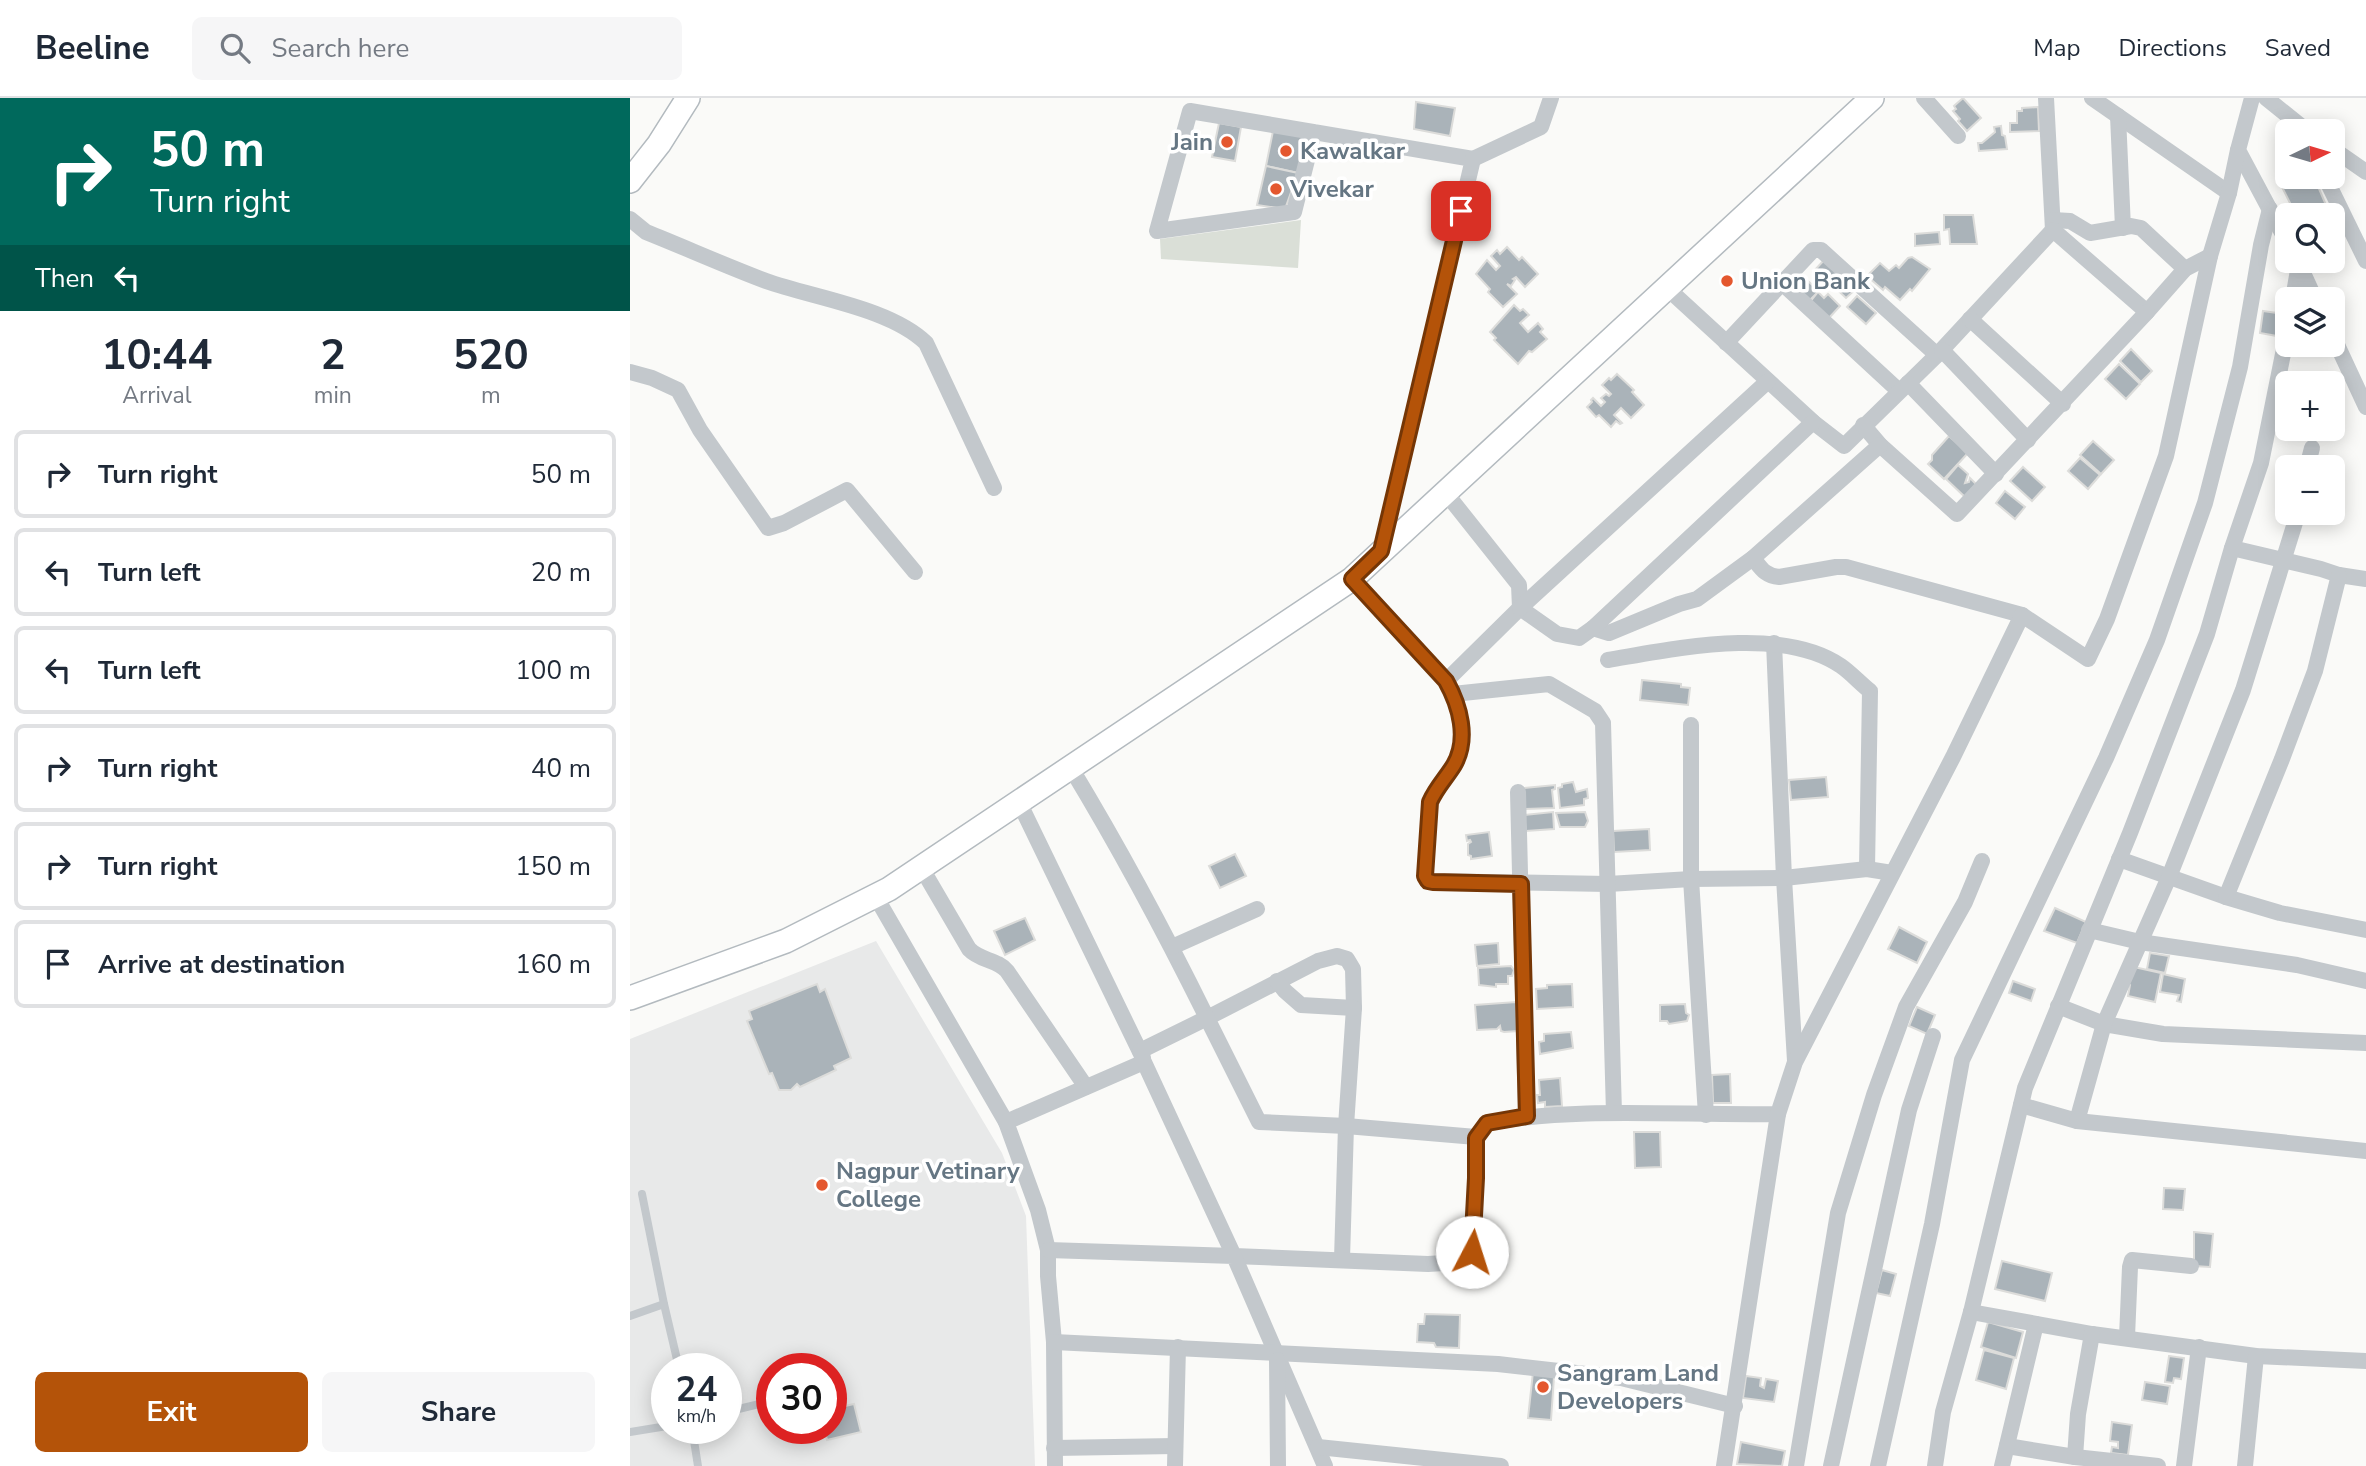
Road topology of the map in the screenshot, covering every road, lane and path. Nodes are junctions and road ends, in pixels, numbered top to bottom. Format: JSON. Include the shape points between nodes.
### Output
{"nodes":[{"id":1,"x":688,"y":98,"type":"edge"},
{"id":2,"x":1551,"y":98,"type":"edge"},
{"id":3,"x":1872,"y":98,"type":"edge"},
{"id":4,"x":1924,"y":98,"type":"edge"},
{"id":5,"x":2046,"y":98,"type":"edge"},
{"id":6,"x":2092,"y":98,"type":"edge"},
{"id":7,"x":2252,"y":98,"type":"edge"},
{"id":8,"x":2266,"y":98,"type":"edge"},
{"id":9,"x":2118,"y":116,"type":"junction"},
{"id":10,"x":2292,"y":119,"type":"edge"},
{"id":11,"x":1314,"y":132,"type":"junction"},
{"id":12,"x":1958,"y":136,"type":"dead end"},
{"id":13,"x":2238,"y":150,"type":"junction"},
{"id":14,"x":2345,"y":157,"type":"edge"},
{"id":15,"x":1473,"y":159,"type":"junction"},
{"id":16,"x":2366,"y":172,"type":"edge"},
{"id":17,"x":630,"y":181,"type":"edge"},
{"id":18,"x":2331,"y":189,"type":"edge"},
{"id":19,"x":2229,"y":193,"type":"junction"},
{"id":20,"x":2270,"y":209,"type":"junction"},
{"id":21,"x":630,"y":219,"type":"edge"},
{"id":22,"x":2275,"y":219,"type":"edge"},
{"id":23,"x":2053,"y":225,"type":"junction"},
{"id":24,"x":2123,"y":228,"type":"junction"},
{"id":25,"x":2210,"y":256,"type":"junction"},
{"id":26,"x":2366,"y":261,"type":"edge"},
{"id":27,"x":2185,"y":269,"type":"junction"},
{"id":28,"x":1782,"y":283,"type":"junction"},
{"id":29,"x":1667,"y":288,"type":"junction"},
{"id":30,"x":2147,"y":312,"type":"junction"},
{"id":31,"x":1970,"y":319,"type":"junction"},
{"id":32,"x":1726,"y":343,"type":"junction"},
{"id":33,"x":1939,"y":352,"type":"junction"},
{"id":34,"x":2282,"y":357,"type":"edge"},
{"id":35,"x":2343,"y":357,"type":"edge"},
{"id":36,"x":630,"y":372,"type":"edge"},
{"id":37,"x":1768,"y":381,"type":"junction"},
{"id":38,"x":1903,"y":387,"type":"junction"},
{"id":39,"x":2063,"y":404,"type":"junction"},
{"id":40,"x":2366,"y":407,"type":"edge"},
{"id":41,"x":1813,"y":422,"type":"junction"},
{"id":42,"x":1863,"y":425,"type":"junction"},
{"id":43,"x":2028,"y":440,"type":"junction"},
{"id":44,"x":1880,"y":445,"type":"junction"},
{"id":45,"x":2312,"y":448,"type":"dead end"},
{"id":46,"x":2311,"y":455,"type":"edge"},
{"id":47,"x":1996,"y":474,"type":"junction"},
{"id":48,"x":994,"y":488,"type":"dead end"},
{"id":49,"x":1445,"y":492,"type":"junction"},
{"id":50,"x":2294,"y":525,"type":"edge"},
{"id":51,"x":2232,"y":548,"type":"junction"},
{"id":52,"x":1381,"y":551,"type":"junction"},
{"id":53,"x":1753,"y":558,"type":"junction"},
{"id":54,"x":2284,"y":561,"type":"junction"},
{"id":55,"x":915,"y":572,"type":"dead end"},
{"id":56,"x":2339,"y":575,"type":"junction"},
{"id":57,"x":1352,"y":579,"type":"junction"},
{"id":58,"x":2366,"y":579,"type":"edge"},
{"id":59,"x":1520,"y":608,"type":"junction"},
{"id":60,"x":2022,"y":615,"type":"junction"},
{"id":61,"x":1593,"y":628,"type":"junction"},
{"id":62,"x":1774,"y":643,"type":"junction"},
{"id":63,"x":1608,"y":660,"type":"dead end"},
{"id":64,"x":1450,"y":688,"type":"junction"},
{"id":65,"x":1690,"y":725,"type":"dead end"},
{"id":66,"x":1071,"y":768,"type":"junction"},
{"id":67,"x":1518,"y":792,"type":"dead end"},
{"id":68,"x":1019,"y":802,"type":"junction"},
{"id":69,"x":2119,"y":859,"type":"junction"},
{"id":70,"x":1982,"y":861,"type":"dead end"},
{"id":71,"x":921,"y":867,"type":"junction"},
{"id":72,"x":1867,"y":869,"type":"junction"},
{"id":73,"x":1892,"y":873,"type":"junction"},
{"id":74,"x":2169,"y":877,"type":"junction"},
{"id":75,"x":1784,"y":878,"type":"junction"},
{"id":76,"x":1691,"y":879,"type":"junction"},
{"id":77,"x":1521,"y":884,"type":"junction"},
{"id":78,"x":1608,"y":884,"type":"junction"},
{"id":79,"x":876,"y":897,"type":"junction"},
{"id":80,"x":2226,"y":897,"type":"junction"},
{"id":81,"x":1257,"y":909,"type":"dead end"},
{"id":82,"x":2089,"y":930,"type":"junction"},
{"id":83,"x":2366,"y":930,"type":"edge"},
{"id":84,"x":2140,"y":942,"type":"junction"},
{"id":85,"x":1172,"y":947,"type":"junction"},
{"id":86,"x":1277,"y":981,"type":"junction"},
{"id":87,"x":2366,"y":981,"type":"edge"},
{"id":88,"x":630,"y":998,"type":"edge"},
{"id":89,"x":2058,"y":1006,"type":"junction"},
{"id":90,"x":1354,"y":1008,"type":"junction"},
{"id":91,"x":1207,"y":1018,"type":"junction"},
{"id":92,"x":2104,"y":1024,"type":"junction"},
{"id":93,"x":1933,"y":1036,"type":"dead end"},
{"id":94,"x":2366,"y":1043,"type":"edge"},
{"id":95,"x":1142,"y":1057,"type":"junction"},
{"id":96,"x":1795,"y":1062,"type":"junction"},
{"id":97,"x":1086,"y":1087,"type":"junction"},
{"id":98,"x":2021,"y":1105,"type":"junction"},
{"id":99,"x":1614,"y":1113,"type":"junction"},
{"id":100,"x":1778,"y":1114,"type":"junction"},
{"id":101,"x":1706,"y":1115,"type":"junction"},
{"id":102,"x":1527,"y":1116,"type":"junction"},
{"id":103,"x":2077,"y":1121,"type":"junction"},
{"id":104,"x":1006,"y":1122,"type":"junction"},
{"id":105,"x":1346,"y":1126,"type":"junction"},
{"id":106,"x":1476,"y":1138,"type":"junction"},
{"id":107,"x":2366,"y":1151,"type":"edge"},
{"id":108,"x":642,"y":1194,"type":"dead end"},
{"id":109,"x":1048,"y":1250,"type":"junction"},
{"id":110,"x":1234,"y":1256,"type":"junction"},
{"id":111,"x":1342,"y":1259,"type":"junction"},
{"id":112,"x":2191,"y":1266,"type":"dead end"},
{"id":113,"x":664,"y":1304,"type":"junction"},
{"id":114,"x":1971,"y":1312,"type":"junction"},
{"id":115,"x":630,"y":1317,"type":"edge"},
{"id":116,"x":2036,"y":1324,"type":"junction"},
{"id":117,"x":2092,"y":1334,"type":"junction"},
{"id":118,"x":2127,"y":1337,"type":"junction"},
{"id":119,"x":1054,"y":1342,"type":"junction"},
{"id":120,"x":1178,"y":1347,"type":"junction"},
{"id":121,"x":2199,"y":1347,"type":"junction"},
{"id":122,"x":675,"y":1353,"type":"edge"},
{"id":123,"x":1277,"y":1353,"type":"junction"},
{"id":124,"x":2256,"y":1356,"type":"junction"},
{"id":125,"x":2366,"y":1361,"type":"edge"},
{"id":126,"x":1735,"y":1406,"type":"junction"},
{"id":127,"x":651,"y":1429,"type":"edge"},
{"id":128,"x":630,"y":1432,"type":"edge"},
{"id":129,"x":695,"y":1444,"type":"edge"},
{"id":130,"x":1175,"y":1446,"type":"junction"},
{"id":131,"x":2007,"y":1446,"type":"junction"},
{"id":132,"x":1318,"y":1447,"type":"junction"},
{"id":133,"x":1054,"y":1448,"type":"junction"},
{"id":134,"x":2075,"y":1457,"type":"junction"},
{"id":135,"x":1482,"y":1465,"type":"edge"},
{"id":136,"x":698,"y":1466,"type":"edge"},
{"id":137,"x":1055,"y":1466,"type":"edge"},
{"id":138,"x":1175,"y":1466,"type":"edge"},
{"id":139,"x":1279,"y":1466,"type":"edge"},
{"id":140,"x":1325,"y":1466,"type":"edge"},
{"id":141,"x":1501,"y":1466,"type":"edge"},
{"id":142,"x":1724,"y":1466,"type":"edge"},
{"id":143,"x":1796,"y":1466,"type":"edge"},
{"id":144,"x":1831,"y":1466,"type":"edge"},
{"id":145,"x":1878,"y":1466,"type":"edge"},
{"id":146,"x":1935,"y":1466,"type":"edge"},
{"id":147,"x":2002,"y":1466,"type":"edge"},
{"id":148,"x":2158,"y":1466,"type":"edge"},
{"id":149,"x":2184,"y":1466,"type":"edge"},
{"id":150,"x":2245,"y":1466,"type":"edge"}],
"edges":[{"from":1,"to":17,"type":"street"},
{"from":2,"to":15,"type":"street","via":[[1541,127]]},
{"from":3,"to":29,"type":"street"},
{"from":4,"to":12,"type":"street"},
{"from":5,"to":23,"type":"street"},
{"from":6,"to":9,"type":"street"},
{"from":7,"to":13,"type":"street"},
{"from":8,"to":10,"type":"street"},
{"from":9,"to":19,"type":"street"},
{"from":9,"to":24,"type":"street"},
{"from":11,"to":11,"type":"street","via":[[1190,111],[1157,231],[1294,212]]},
{"from":11,"to":15,"type":"street"},
{"from":13,"to":19,"type":"street"},
{"from":13,"to":20,"type":"street"},
{"from":14,"to":16,"type":"street"},
{"from":15,"to":52,"type":"street"},
{"from":18,"to":26,"type":"street"},
{"from":19,"to":25,"type":"street"},
{"from":20,"to":22,"type":"street"},
{"from":20,"to":145,"type":"street","via":[[2240,368],[2205,503],[2157,640],[1962,1060],[1932,1224]]},
{"from":21,"to":48,"type":"street","via":[[646,232],[767,281],[912,329],[926,342]]},
{"from":23,"to":24,"type":"street","via":[[2070,221],[2090,233]]},
{"from":23,"to":30,"type":"street"},
{"from":23,"to":31,"type":"street"},
{"from":24,"to":27,"type":"street","via":[[2141,228]]},
{"from":25,"to":27,"type":"street"},
{"from":25,"to":60,"type":"street","via":[[2166,456],[2088,659]]},
{"from":27,"to":30,"type":"street"},
{"from":28,"to":32,"type":"street"},
{"from":28,"to":33,"type":"street","via":[[1813,250],[1821,250]]},
{"from":28,"to":38,"type":"street"},
{"from":29,"to":32,"type":"street"},
{"from":29,"to":49,"type":"street"},
{"from":30,"to":39,"type":"street"},
{"from":31,"to":33,"type":"street"},
{"from":31,"to":39,"type":"street"},
{"from":32,"to":37,"type":"street"},
{"from":33,"to":38,"type":"street"},
{"from":33,"to":43,"type":"street"},
{"from":34,"to":51,"type":"street","via":[[2261,463]]},
{"from":35,"to":40,"type":"street"},
{"from":36,"to":55,"type":"street","via":[[678,390],[768,528],[847,489]]},
{"from":37,"to":41,"type":"street"},
{"from":37,"to":59,"type":"street"},
{"from":38,"to":42,"type":"street"},
{"from":38,"to":47,"type":"street"},
{"from":39,"to":43,"type":"street"},
{"from":41,"to":42,"type":"street","via":[[1844,446]]},
{"from":41,"to":61,"type":"street"},
{"from":42,"to":44,"type":"street"},
{"from":43,"to":47,"type":"street"},
{"from":44,"to":47,"type":"street","via":[[1957,514]]},
{"from":44,"to":53,"type":"street"},
{"from":45,"to":46,"type":"street"},
{"from":49,"to":52,"type":"street"},
{"from":49,"to":59,"type":"street","via":[[1519,585]]},
{"from":50,"to":54,"type":"street"},
{"from":51,"to":54,"type":"street"},
{"from":51,"to":69,"type":"street","via":[[2207,634]]},
{"from":52,"to":57,"type":"street"},
{"from":53,"to":60,"type":"street","via":[[1771,576],[1846,567]]},
{"from":53,"to":61,"type":"street","via":[[1697,599],[1609,633]]},
{"from":54,"to":56,"type":"street"},
{"from":54,"to":74,"type":"street","via":[[2243,690]]},
{"from":56,"to":58,"type":"street"},
{"from":56,"to":80,"type":"street","via":[[2315,671]]},
{"from":57,"to":64,"type":"street"},
{"from":57,"to":66,"type":"street"},
{"from":59,"to":61,"type":"street","via":[[1556,634],[1579,638]]},
{"from":59,"to":64,"type":"street"},
{"from":60,"to":73,"type":"street"},
{"from":62,"to":63,"type":"street","via":[[1690,646]]},
{"from":62,"to":72,"type":"street","via":[[1840,665],[1870,691]]},
{"from":62,"to":75,"type":"street"},
{"from":64,"to":77,"type":"street","via":[[1463,743],[1430,802],[1425,876],[1433,882]]},
{"from":64,"to":78,"type":"street","via":[[1549,684],[1600,716]]},
{"from":65,"to":76,"type":"street"},
{"from":66,"to":68,"type":"street"},
{"from":66,"to":85,"type":"street"},
{"from":67,"to":77,"type":"street"},
{"from":68,"to":71,"type":"street"},
{"from":68,"to":95,"type":"street"},
{"from":69,"to":74,"type":"street"},
{"from":69,"to":82,"type":"street"},
{"from":70,"to":143,"type":"street","via":[[1965,902],[1906,1007],[1874,1095],[1838,1213]]},
{"from":71,"to":79,"type":"street"},
{"from":71,"to":97,"type":"street","via":[[969,950],[1007,971]]},
{"from":72,"to":73,"type":"street"},
{"from":72,"to":75,"type":"street"},
{"from":73,"to":96,"type":"street"},
{"from":74,"to":80,"type":"street"},
{"from":74,"to":84,"type":"street"},
{"from":75,"to":76,"type":"street"},
{"from":75,"to":96,"type":"street"},
{"from":76,"to":78,"type":"street"},
{"from":76,"to":101,"type":"street"},
{"from":77,"to":78,"type":"street"},
{"from":77,"to":102,"type":"street"},
{"from":78,"to":99,"type":"street"},
{"from":79,"to":88,"type":"street","via":[[786,941]]},
{"from":79,"to":104,"type":"street"},
{"from":80,"to":83,"type":"street"},
{"from":81,"to":85,"type":"street"},
{"from":82,"to":84,"type":"street"},
{"from":82,"to":89,"type":"street"},
{"from":84,"to":87,"type":"street","via":[[2297,965]]},
{"from":84,"to":92,"type":"street"},
{"from":85,"to":91,"type":"street"},
{"from":86,"to":90,"type":"street","via":[[1301,1004]]},
{"from":86,"to":90,"type":"street","via":[[1318,961],[1337,956],[1347,959],[1353,969]]},
{"from":86,"to":91,"type":"street"},
{"from":89,"to":92,"type":"street"},
{"from":89,"to":98,"type":"street"},
{"from":90,"to":105,"type":"street"},
{"from":91,"to":95,"type":"street"},
{"from":91,"to":105,"type":"street","via":[[1259,1122]]},
{"from":92,"to":94,"type":"street","via":[[2163,1034]]},
{"from":92,"to":103,"type":"street"},
{"from":93,"to":144,"type":"street","via":[[1909,1110]]},
{"from":95,"to":97,"type":"street"},
{"from":95,"to":110,"type":"street"},
{"from":96,"to":100,"type":"street"},
{"from":97,"to":104,"type":"street"},
{"from":98,"to":103,"type":"street"},
{"from":98,"to":114,"type":"street"},
{"from":99,"to":101,"type":"street"},
{"from":99,"to":102,"type":"street"},
{"from":100,"to":101,"type":"street"},
{"from":100,"to":126,"type":"street"},
{"from":102,"to":106,"type":"street","via":[[1487,1123]]},
{"from":103,"to":107,"type":"street"},
{"from":104,"to":109,"type":"street"},
{"from":105,"to":106,"type":"street"},
{"from":105,"to":111,"type":"street"},
{"from":106,"to":111,"type":"street","via":[[1472,1252],[1461,1262]]},
{"from":108,"to":113,"type":"lane"},
{"from":109,"to":110,"type":"street"},
{"from":109,"to":119,"type":"street"},
{"from":110,"to":111,"type":"street"},
{"from":110,"to":123,"type":"street"},
{"from":112,"to":118,"type":"street","via":[[2132,1260]]},
{"from":113,"to":115,"type":"lane"},
{"from":113,"to":122,"type":"lane"},
{"from":114,"to":116,"type":"street"},
{"from":114,"to":146,"type":"street","via":[[1942,1412]]},
{"from":116,"to":117,"type":"street"},
{"from":116,"to":131,"type":"street"},
{"from":117,"to":118,"type":"street"},
{"from":117,"to":134,"type":"street"},
{"from":118,"to":121,"type":"street"},
{"from":119,"to":120,"type":"street"},
{"from":119,"to":133,"type":"street"},
{"from":120,"to":123,"type":"street"},
{"from":120,"to":130,"type":"street"},
{"from":121,"to":124,"type":"street"},
{"from":121,"to":149,"type":"street"},
{"from":123,"to":126,"type":"street","via":[[1499,1364],[1620,1378]]},
{"from":123,"to":132,"type":"street"},
{"from":123,"to":139,"type":"street"},
{"from":124,"to":125,"type":"street"},
{"from":124,"to":150,"type":"street"},
{"from":126,"to":142,"type":"street"},
{"from":127,"to":128,"type":"lane"},
{"from":129,"to":136,"type":"lane"},
{"from":130,"to":133,"type":"street"},
{"from":130,"to":138,"type":"street"},
{"from":131,"to":134,"type":"street"},
{"from":131,"to":147,"type":"street"},
{"from":132,"to":135,"type":"street"},
{"from":132,"to":140,"type":"street"},
{"from":133,"to":137,"type":"street"},
{"from":134,"to":148,"type":"street"},
{"from":135,"to":141,"type":"street"}]}
